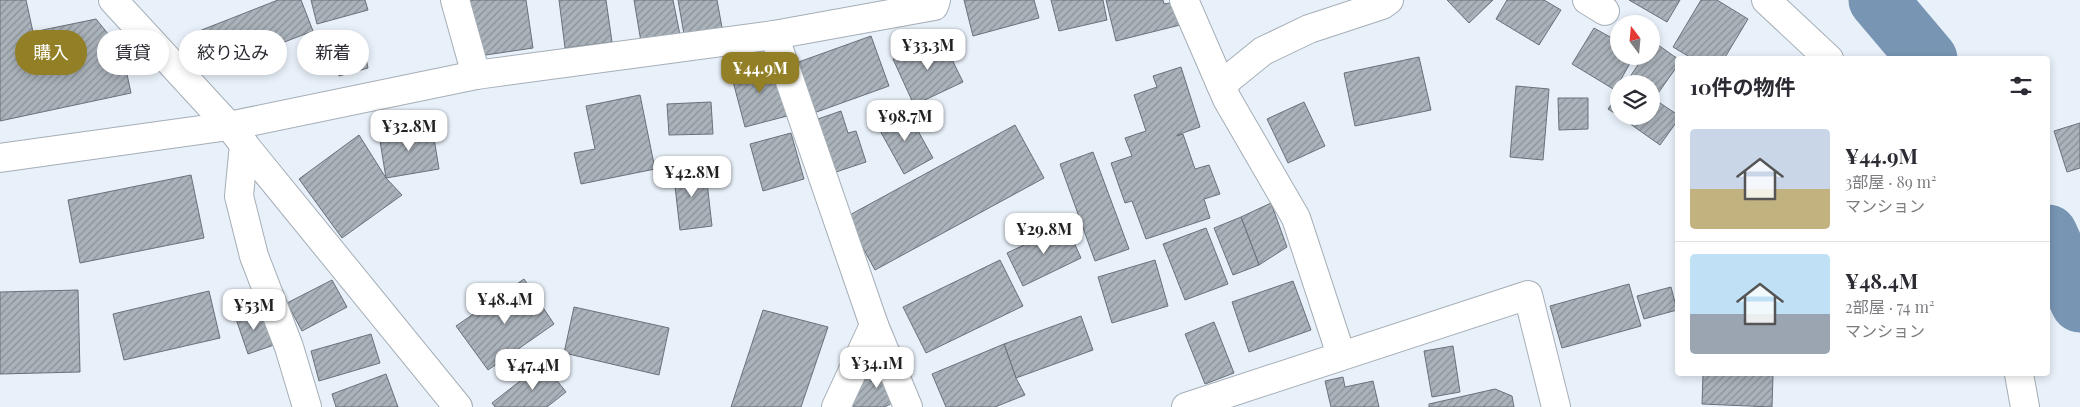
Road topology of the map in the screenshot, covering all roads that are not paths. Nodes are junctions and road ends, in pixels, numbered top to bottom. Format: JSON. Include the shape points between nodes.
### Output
{"nodes":[{"id":1,"x":113,"y":0,"type":"edge"},
{"id":2,"x":455,"y":0,"type":"edge"},
{"id":3,"x":936,"y":0,"type":"edge"},
{"id":4,"x":1184,"y":0,"type":"edge"},
{"id":5,"x":1389,"y":0,"type":"edge"},
{"id":6,"x":1766,"y":0,"type":"edge"},
{"id":7,"x":774,"y":35,"type":"junction"},
{"id":8,"x":1827,"y":56,"type":"edge"},
{"id":9,"x":476,"y":75,"type":"junction"},
{"id":10,"x":1221,"y":85,"type":"junction"},
{"id":11,"x":236,"y":135,"type":"junction"},
{"id":12,"x":0,"y":158,"type":"edge"},
{"id":13,"x":874,"y":325,"type":"junction"},
{"id":14,"x":1341,"y":356,"type":"junction"},
{"id":15,"x":2019,"y":376,"type":"edge"},
{"id":16,"x":307,"y":407,"type":"edge"},
{"id":17,"x":458,"y":407,"type":"edge"},
{"id":18,"x":836,"y":407,"type":"edge"},
{"id":19,"x":908,"y":407,"type":"edge"},
{"id":20,"x":1186,"y":407,"type":"edge"},
{"id":21,"x":1556,"y":407,"type":"edge"},
{"id":22,"x":2025,"y":407,"type":"edge"}],
"edges":[{"from":1,"to":11,"type":"street"},
{"from":2,"to":9,"type":"street"},
{"from":3,"to":7,"type":"street","via":[[934,6]]},
{"from":4,"to":10,"type":"street"},
{"from":5,"to":10,"type":"street","via":[[1310,29],[1263,51]]},
{"from":6,"to":8,"type":"street"},
{"from":7,"to":9,"type":"street"},
{"from":7,"to":13,"type":"street"},
{"from":9,"to":11,"type":"street"},
{"from":10,"to":14,"type":"street","via":[[1296,218]]},
{"from":11,"to":12,"type":"street"},
{"from":11,"to":16,"type":"street","via":[[239,196],[254,256],[289,347]]},
{"from":11,"to":17,"type":"street"},
{"from":13,"to":18,"type":"street"},
{"from":13,"to":19,"type":"street"},
{"from":14,"to":20,"type":"street"},
{"from":14,"to":21,"type":"street","via":[[1528,295]]},
{"from":15,"to":22,"type":"street"}]}
